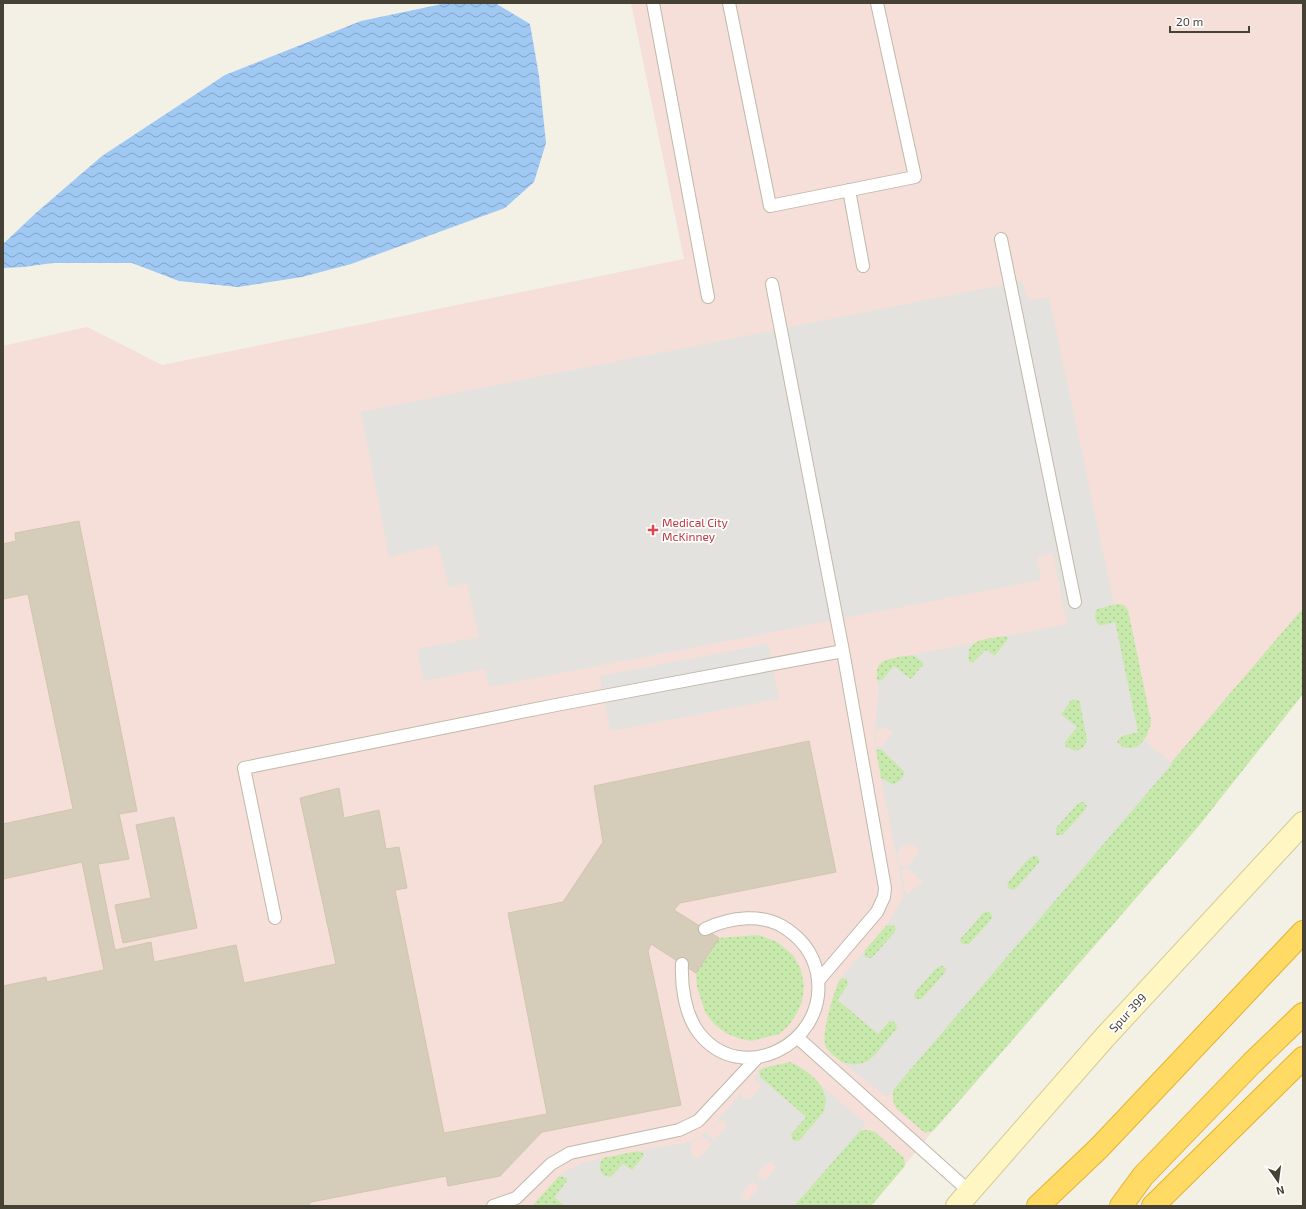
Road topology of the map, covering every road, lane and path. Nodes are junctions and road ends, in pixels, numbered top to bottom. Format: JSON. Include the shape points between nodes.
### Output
{"nodes":[{"id":1,"x":653,"y":3,"type":"edge"},
{"id":2,"x":729,"y":3,"type":"edge"},
{"id":3,"x":877,"y":3,"type":"edge"},
{"id":4,"x":849,"y":190,"type":"junction"},
{"id":5,"x":1001,"y":240,"type":"dead end"},
{"id":6,"x":863,"y":266,"type":"dead end"},
{"id":7,"x":772,"y":284,"type":"dead end"},
{"id":8,"x":708,"y":297,"type":"dead end"},
{"id":9,"x":1075,"y":602,"type":"dead end"},
{"id":10,"x":843,"y":651,"type":"junction"},
{"id":11,"x":1303,"y":823,"type":"edge"},
{"id":12,"x":275,"y":918,"type":"dead end"},
{"id":13,"x":705,"y":930,"type":"dead end"},
{"id":14,"x":1303,"y":932,"type":"edge"},
{"id":15,"x":682,"y":964,"type":"dead end"},
{"id":16,"x":818,"y":981,"type":"junction"},
{"id":17,"x":1303,"y":1014,"type":"edge"},
{"id":18,"x":798,"y":1038,"type":"junction"},
{"id":19,"x":757,"y":1058,"type":"junction"},
{"id":20,"x":1303,"y":1058,"type":"edge"},
{"id":21,"x":963,"y":1199,"type":"edge"},
{"id":22,"x":493,"y":1206,"type":"edge"},
{"id":23,"x":1038,"y":1206,"type":"edge"},
{"id":24,"x":1121,"y":1206,"type":"edge"},
{"id":25,"x":1152,"y":1206,"type":"edge"}],
"edges":[{"from":1,"to":8,"type":"lane"},
{"from":2,"to":4,"type":"lane","via":[[770,206]]},
{"from":3,"to":4,"type":"lane","via":[[915,177]]},
{"from":4,"to":6,"type":"lane"},
{"from":5,"to":9,"type":"lane"},
{"from":7,"to":10,"type":"lane"},
{"from":10,"to":12,"type":"lane","via":[[556,705],[244,768]]},
{"from":10,"to":16,"type":"lane","via":[[885,892],[877,912]]},
{"from":11,"to":21,"type":"main road","name":"Spur 399","via":[[1105,1037]]},
{"from":13,"to":16,"type":"lane","via":[[717,923],[746,918],[774,922],[797,937],[806,948],[813,960]]},
{"from":14,"to":23,"type":"highway","via":[[1099,1148]]},
{"from":15,"to":19,"type":"lane","via":[[683,993],[698,1032],[717,1049],[730,1055]]},
{"from":16,"to":18,"type":"lane","via":[[818,1002],[814,1015]]},
{"from":17,"to":24,"type":"highway","via":[[1142,1176]]},
{"from":18,"to":19,"type":"lane","via":[[787,1047]]},
{"from":18,"to":21,"type":"lane"},
{"from":19,"to":22,"type":"lane","via":[[693,1124],[679,1130],[570,1153],[551,1164],[516,1198]]},
{"from":20,"to":25,"type":"highway"}]}
